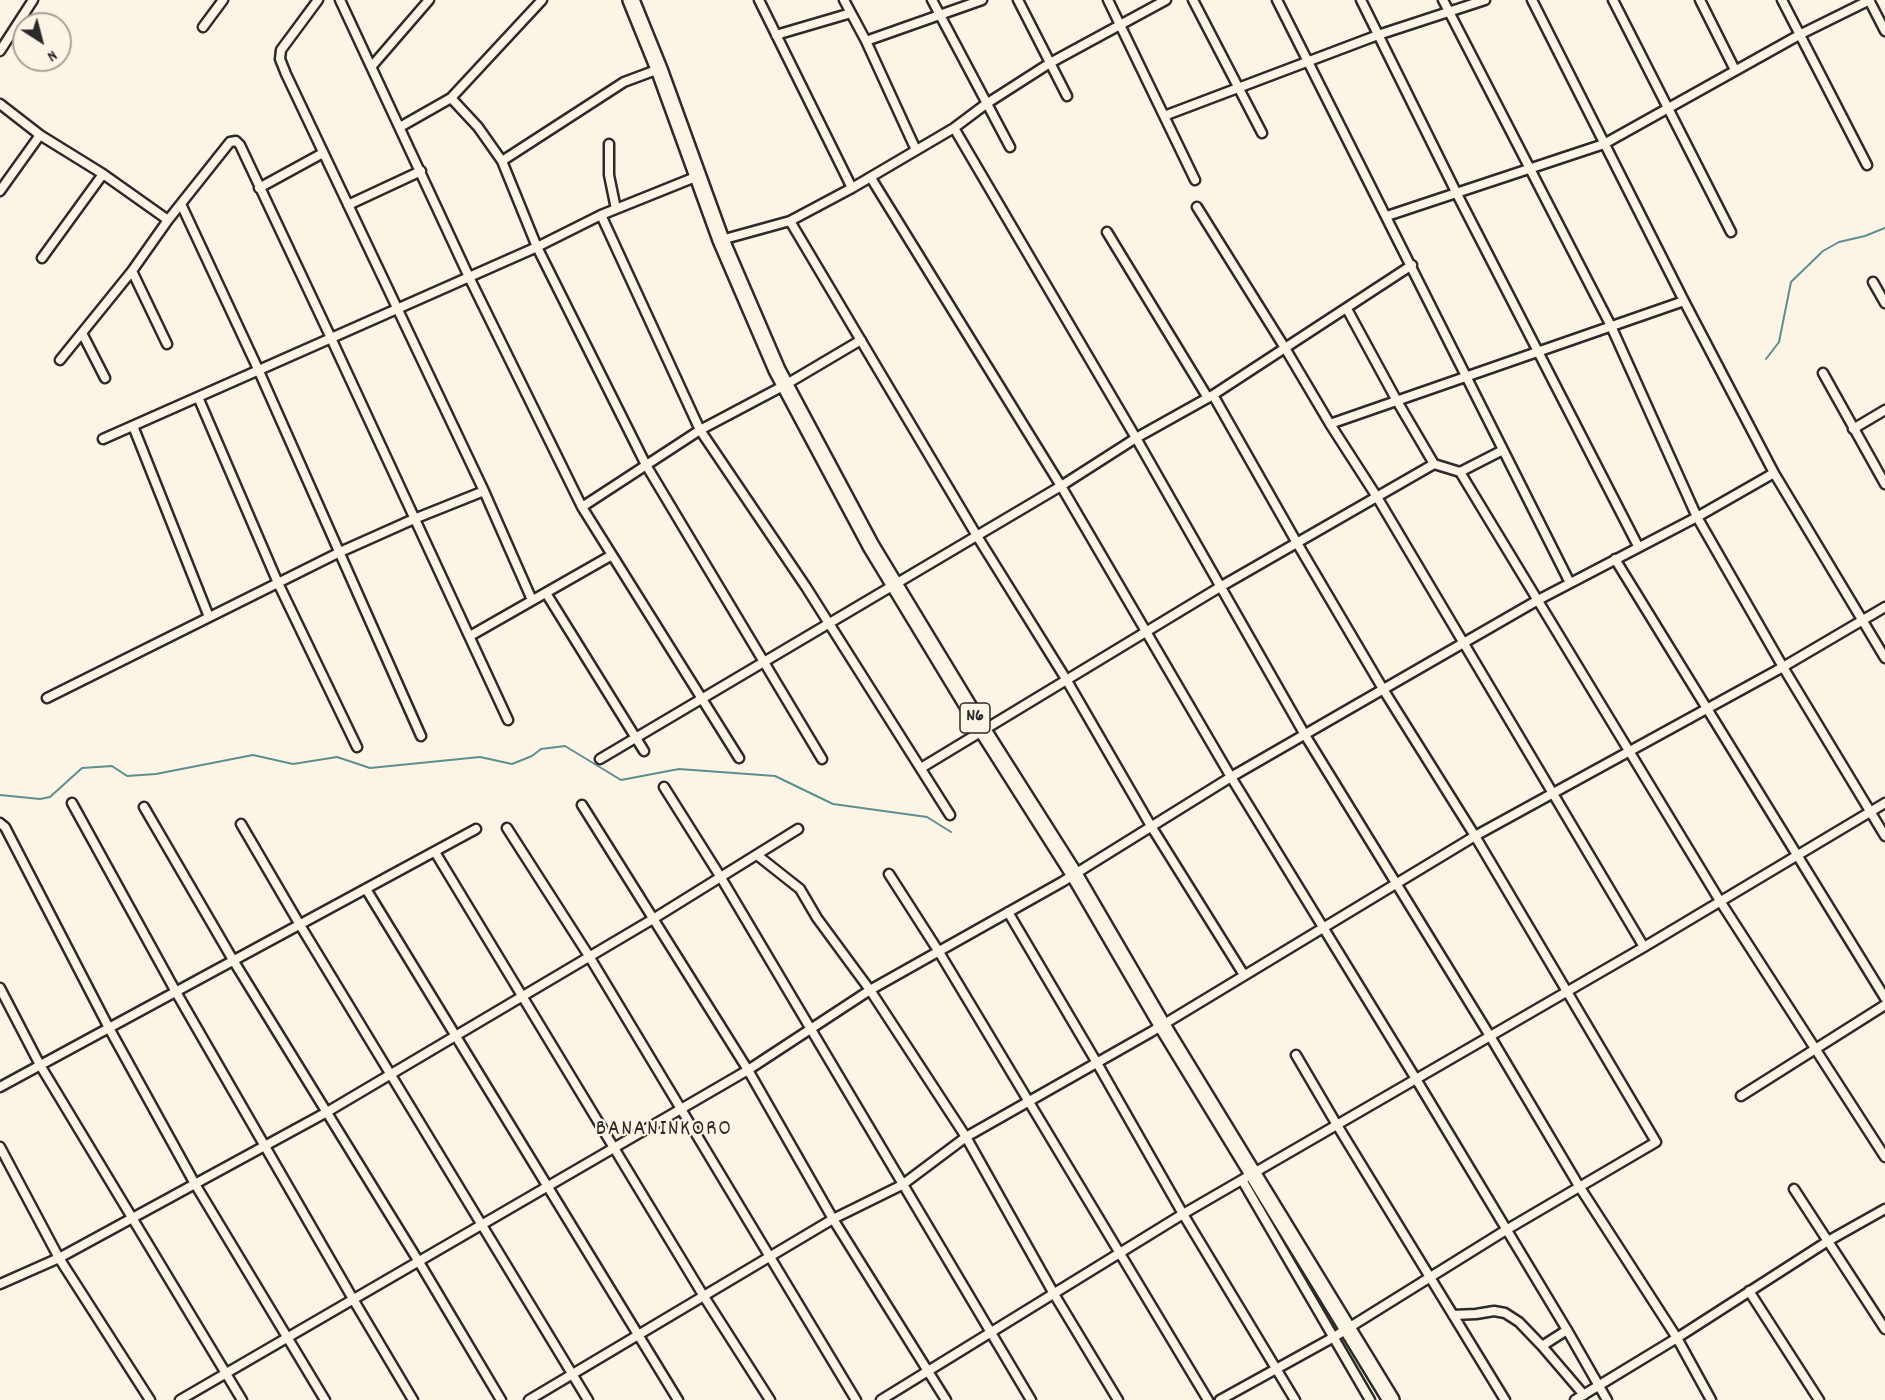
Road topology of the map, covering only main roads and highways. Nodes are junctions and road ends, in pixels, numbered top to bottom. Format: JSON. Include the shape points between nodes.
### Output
{"nodes":[{"id":1,"x":631,"y":0,"type":"edge"},
{"id":2,"x":1390,"y":1400,"type":"edge"}],
"edges":[{"from":1,"to":2,"type":"highway","number":"N6","via":[[721,240],[785,385],[871,546],[1074,874],[1247,1177],[1348,1328]]}]}
